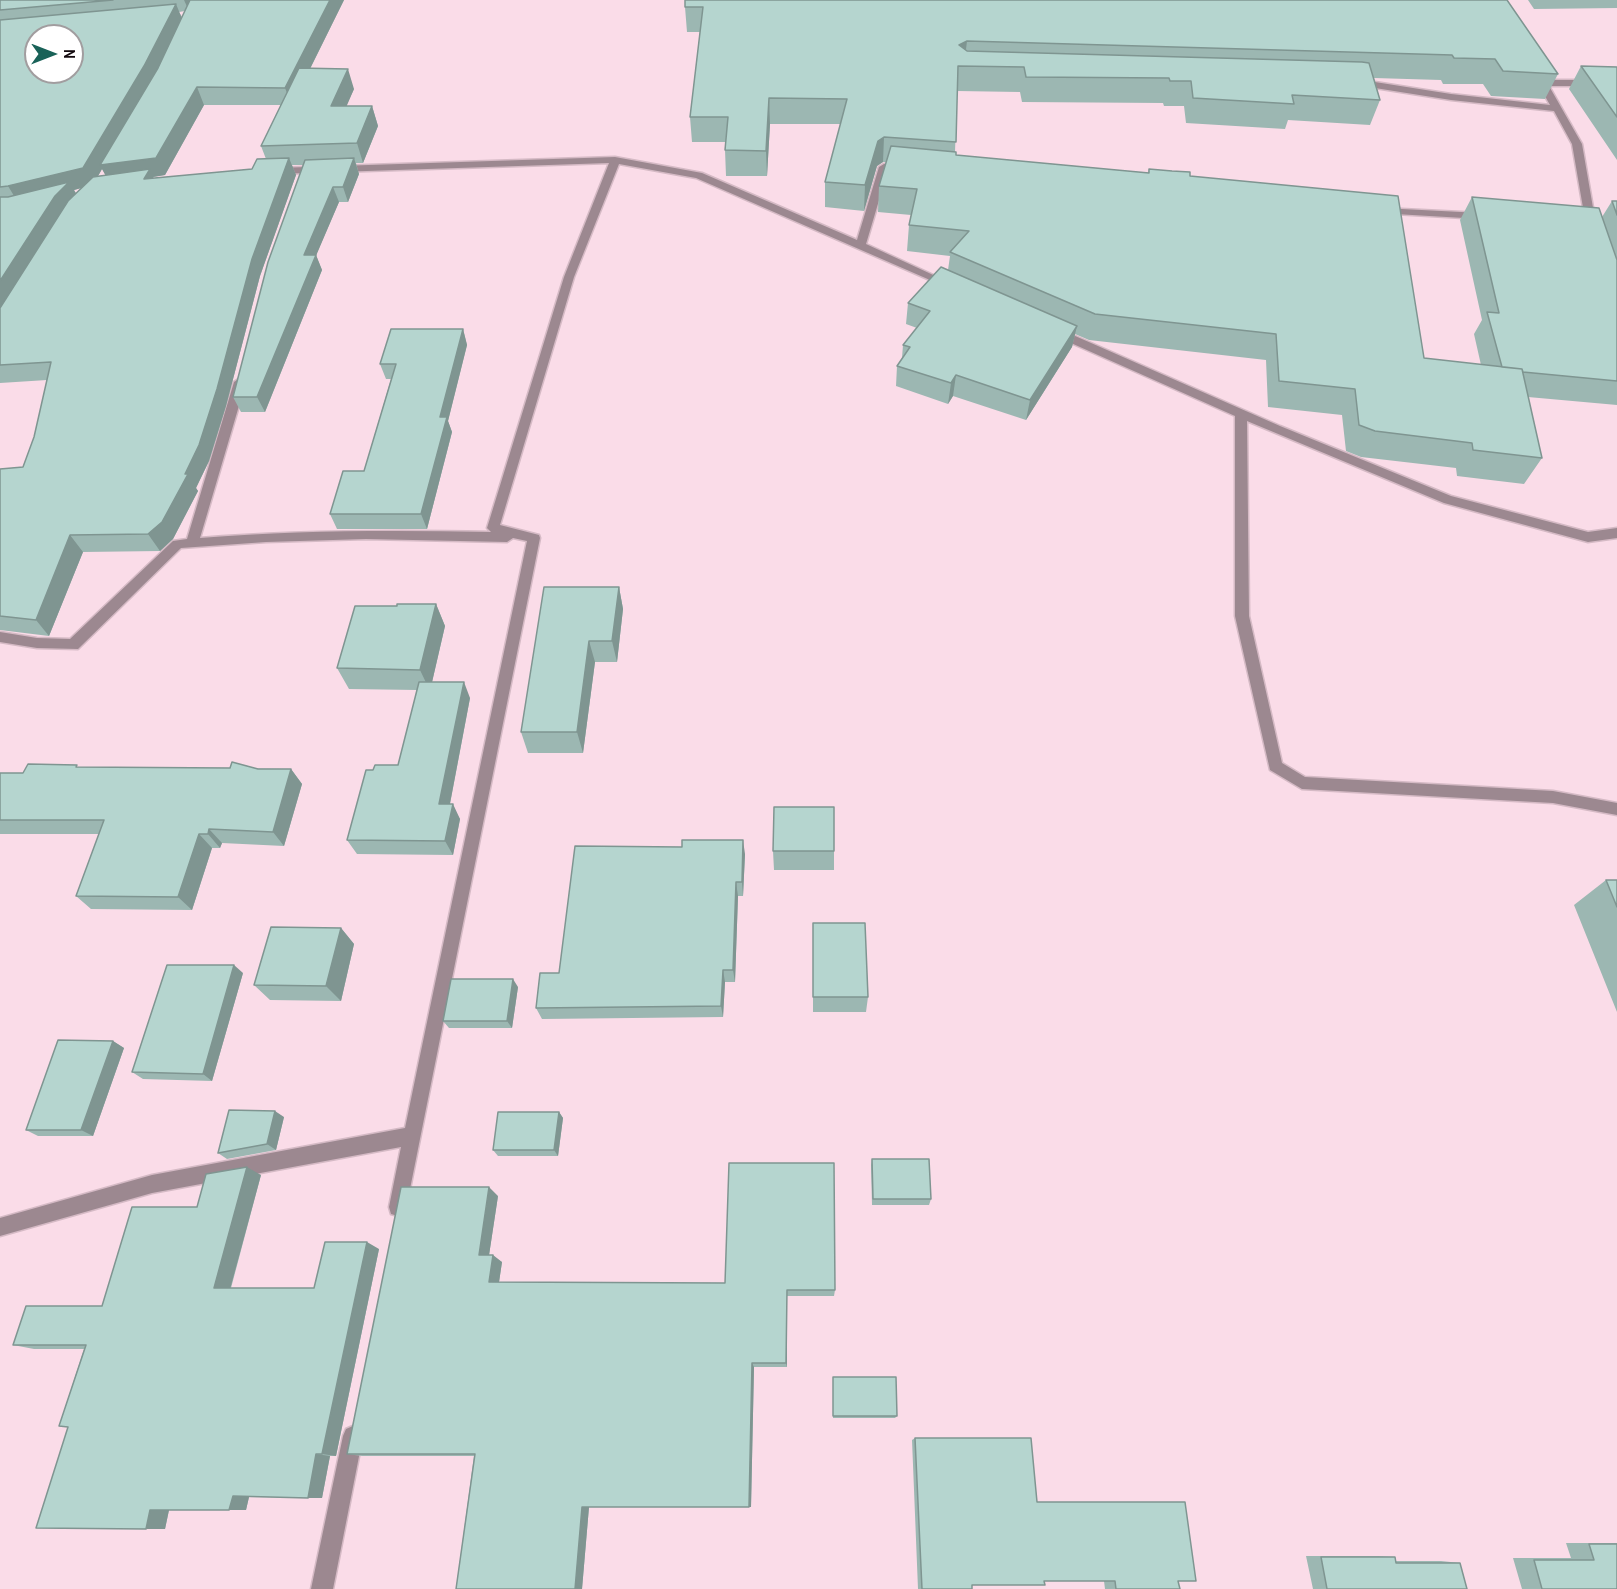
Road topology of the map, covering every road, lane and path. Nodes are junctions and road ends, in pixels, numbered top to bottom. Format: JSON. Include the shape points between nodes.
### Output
{"nodes":[{"id":1,"x":1531,"y":65,"type":"edge"},
{"id":2,"x":1341,"y":81,"type":"edge"},
{"id":3,"x":1543,"y":83,"type":"junction"},
{"id":4,"x":1617,"y":83,"type":"edge"},
{"id":5,"x":1558,"y":109,"type":"junction"},
{"id":6,"x":615,"y":160,"type":"junction"},
{"id":7,"x":912,"y":168,"type":"edge"},
{"id":8,"x":270,"y":171,"type":"edge"},
{"id":9,"x":1371,"y":210,"type":"edge"},
{"id":10,"x":1498,"y":216,"type":"edge"},
{"id":11,"x":1578,"y":220,"type":"edge"},
{"id":12,"x":1589,"y":220,"type":"junction"},
{"id":13,"x":1595,"y":240,"type":"edge"},
{"id":14,"x":861,"y":245,"type":"junction"},
{"id":15,"x":964,"y":291,"type":"edge"},
{"id":16,"x":1048,"y":328,"type":"edge"},
{"id":17,"x":242,"y":375,"type":"edge"},
{"id":18,"x":1241,"y":413,"type":"junction"},
{"id":19,"x":1617,"y":532,"type":"edge"},
{"id":20,"x":534,"y":538,"type":"junction"},
{"id":21,"x":192,"y":542,"type":"junction"},
{"id":22,"x":0,"y":637,"type":"edge"},
{"id":23,"x":1617,"y":809,"type":"edge"},
{"id":24,"x":412,"y":1136,"type":"junction"},
{"id":25,"x":396,"y":1218,"type":"edge"},
{"id":26,"x":0,"y":1227,"type":"edge"},
{"id":27,"x":357,"y":1415,"type":"edge"},
{"id":28,"x":322,"y":1589,"type":"edge"}],
"edges":[{"from":1,"to":3,"type":"street"},
{"from":2,"to":5,"type":"street"},
{"from":3,"to":4,"type":"street"},
{"from":3,"to":5,"type":"street"},
{"from":5,"to":12,"type":"street","via":[[1577,144]]},
{"from":6,"to":8,"type":"street","via":[[303,176]]},
{"from":6,"to":14,"type":"street","via":[[699,174]]},
{"from":6,"to":20,"type":"street","via":[[569,277],[494,528]]},
{"from":7,"to":14,"type":"street","via":[[884,167]]},
{"from":9,"to":10,"type":"street"},
{"from":11,"to":12,"type":"street"},
{"from":12,"to":13,"type":"street"},
{"from":14,"to":15,"type":"street"},
{"from":16,"to":18,"type":"street"},
{"from":17,"to":21,"type":"street"},
{"from":18,"to":19,"type":"street","via":[[1448,500],[1588,537]]},
{"from":18,"to":23,"type":"street","via":[[1242,616],[1275,766],[1302,783],[1553,797]]},
{"from":20,"to":21,"type":"street","via":[[366,534]]},
{"from":20,"to":24,"type":"street"},
{"from":21,"to":22,"type":"street","via":[[178,544],[73,645]]},
{"from":24,"to":25,"type":"street"},
{"from":24,"to":26,"type":"street","via":[[152,1185]]},
{"from":27,"to":28,"type":"street"}]}
